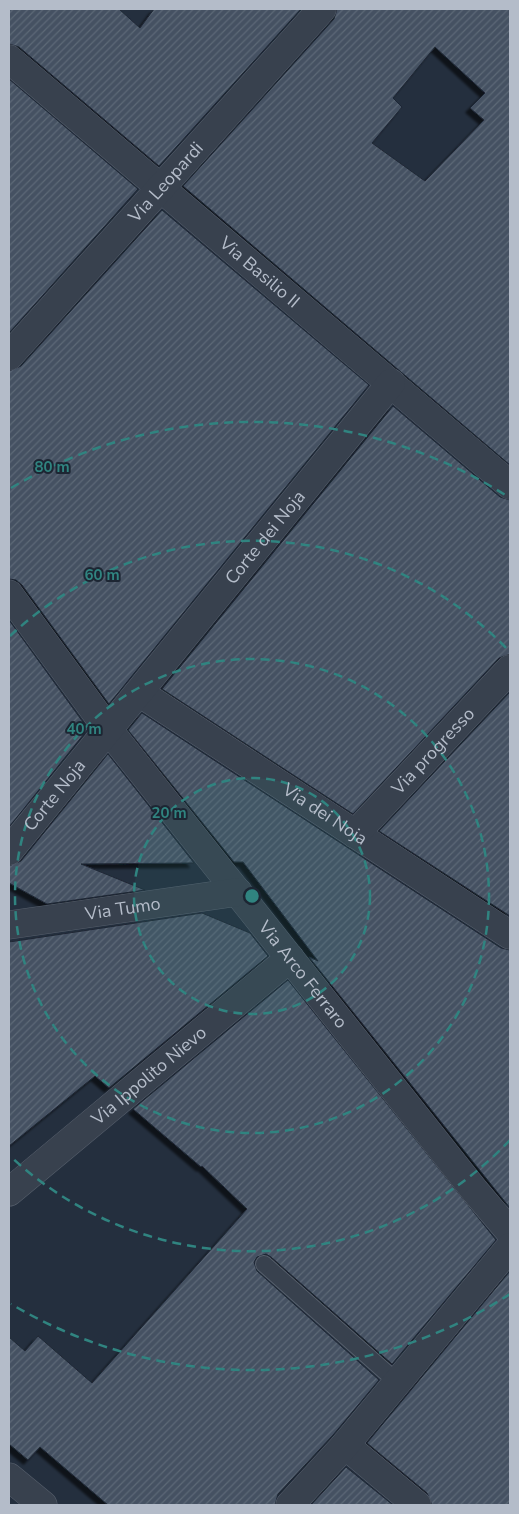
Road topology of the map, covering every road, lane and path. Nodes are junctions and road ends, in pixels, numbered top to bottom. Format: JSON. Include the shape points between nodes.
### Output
{"nodes":[{"id":1,"x":322,"y":9,"type":"edge"},
{"id":2,"x":9,"y":59,"type":"edge"},
{"id":3,"x":159,"y":188,"type":"junction"},
{"id":4,"x":9,"y":356,"type":"edge"},
{"id":5,"x":391,"y":383,"type":"junction"},
{"id":6,"x":510,"y":485,"type":"edge"},
{"id":7,"x":9,"y":594,"type":"edge"},
{"id":8,"x":510,"y":669,"type":"edge"},
{"id":9,"x":140,"y":693,"type":"junction"},
{"id":10,"x":107,"y":728,"type":"junction"},
{"id":11,"x":355,"y":834,"type":"junction"},
{"id":12,"x":9,"y":851,"type":"edge"},
{"id":13,"x":238,"y":892,"type":"junction"},
{"id":14,"x":9,"y":925,"type":"edge"},
{"id":15,"x":510,"y":936,"type":"edge"},
{"id":16,"x":290,"y":958,"type":"junction"},
{"id":17,"x":9,"y":1192,"type":"edge"},
{"id":18,"x":510,"y":1232,"type":"edge"},
{"id":19,"x":510,"y":1247,"type":"edge"},
{"id":20,"x":264,"y":1264,"type":"dead end"},
{"id":21,"x":397,"y":1382,"type":"junction"},
{"id":22,"x":345,"y":1445,"type":"junction"},
{"id":23,"x":9,"y":1476,"type":"edge"},
{"id":24,"x":43,"y":1505,"type":"edge"},
{"id":25,"x":290,"y":1505,"type":"edge"},
{"id":26,"x":417,"y":1505,"type":"edge"}],
"edges":[{"from":1,"to":3,"type":"street","name":"Via Leopardi"},
{"from":2,"to":3,"type":"street","name":"Via Basilio II"},
{"from":3,"to":4,"type":"street","name":"Via Leopardi"},
{"from":3,"to":5,"type":"street","name":"Via Basilio II"},
{"from":5,"to":6,"type":"street","name":"Via Basilio II"},
{"from":5,"to":9,"type":"street","name":"Corte dei Noja"},
{"from":7,"to":10,"type":"street","name":"Via Arco Ferraro"},
{"from":8,"to":11,"type":"street","name":"Via progresso"},
{"from":9,"to":10,"type":"street","name":"Corte Noja"},
{"from":9,"to":11,"type":"street","name":"Via dei Noja"},
{"from":10,"to":12,"type":"street","name":"Corte Noja"},
{"from":10,"to":13,"type":"street","name":"Via Arco Ferraro"},
{"from":11,"to":15,"type":"street","name":"Via dei Noja"},
{"from":13,"to":14,"type":"street","name":"Via Tumo"},
{"from":13,"to":16,"type":"street","name":"Via Arco Ferraro"},
{"from":16,"to":17,"type":"street","name":"Via Ippolito Nievo"},
{"from":16,"to":18,"type":"street","name":"Via Arco Ferraro"},
{"from":19,"to":21,"type":"street"},
{"from":20,"to":21,"type":"lane"},
{"from":21,"to":22,"type":"street"},
{"from":22,"to":25,"type":"street"},
{"from":22,"to":26,"type":"street"},
{"from":23,"to":24,"type":"street"}]}
